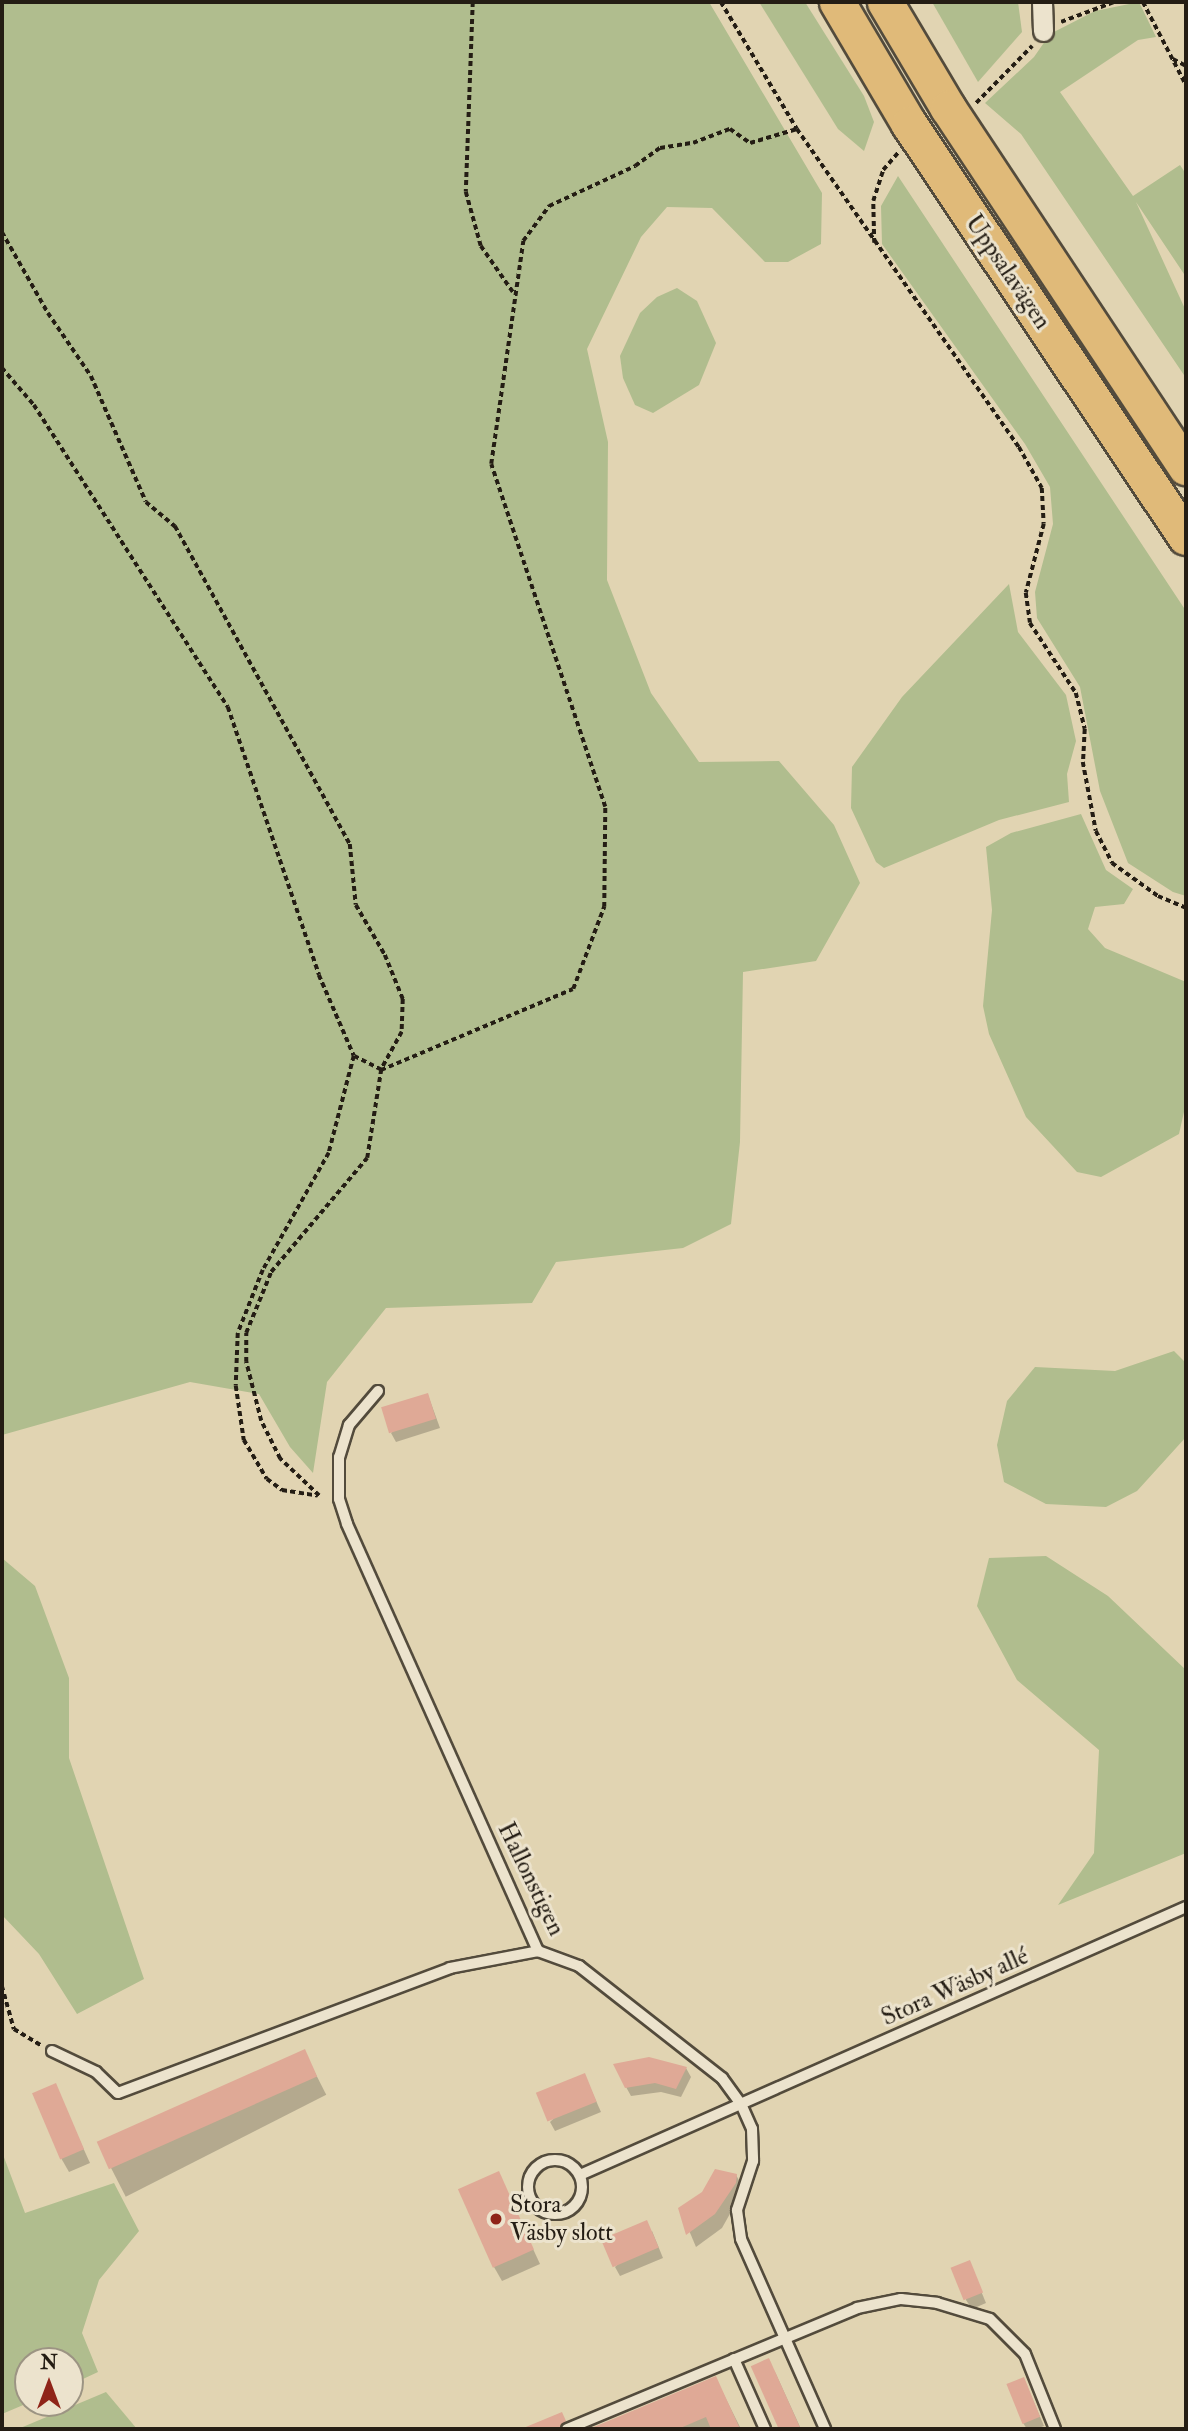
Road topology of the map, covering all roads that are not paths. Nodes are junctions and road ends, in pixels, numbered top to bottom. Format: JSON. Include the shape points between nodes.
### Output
{"nodes":[{"id":1,"x":837,"y":2,"type":"edge"},
{"id":2,"x":885,"y":2,"type":"edge"},
{"id":3,"x":1042,"y":2,"type":"edge"},
{"id":4,"x":1043,"y":31,"type":"dead end"},
{"id":5,"x":1186,"y":467,"type":"edge"},
{"id":6,"x":1186,"y":537,"type":"edge"},
{"id":7,"x":379,"y":1391,"type":"dead end"},
{"id":8,"x":1186,"y":1907,"type":"edge"},
{"id":9,"x":538,"y":1951,"type":"junction"},
{"id":10,"x":52,"y":2051,"type":"road end"},
{"id":11,"x":741,"y":2104,"type":"junction"},
{"id":12,"x":580,"y":2175,"type":"junction"},
{"id":13,"x":785,"y":2338,"type":"junction"},
{"id":14,"x":734,"y":2360,"type":"junction"},
{"id":15,"x":566,"y":2429,"type":"edge"},
{"id":16,"x":765,"y":2429,"type":"edge"},
{"id":17,"x":825,"y":2429,"type":"edge"},
{"id":18,"x":1055,"y":2429,"type":"edge"}],
"edges":[{"from":1,"to":6,"type":"highway","name":"Uppsalavägen","via":[[909,124]]},
{"from":2,"to":5,"type":"highway","name":"Uppsalavägen","via":[[948,108]]},
{"from":3,"to":4,"type":"street"},
{"from":7,"to":9,"type":"lane","name":"Hallonstigen","via":[[349,1425],[339,1457],[339,1499]]},
{"from":8,"to":11,"type":"lane","name":"Stora Wäsby allé"},
{"from":9,"to":10,"type":"lane","via":[[450,1968],[118,2093],[96,2073]]},
{"from":9,"to":11,"type":"lane","name":"Hallonstigen","via":[[579,1966],[722,2078]]},
{"from":11,"to":12,"type":"lane","name":"Stora Wäsby allé"},
{"from":11,"to":13,"type":"lane","name":"Hallonstigen","via":[[752,2129],[753,2161],[737,2210],[741,2239]]},
{"from":12,"to":12,"type":"lane","via":[[566,2162],[540,2165],[529,2180],[530,2198],[541,2210],[564,2213],[581,2197]]},
{"from":13,"to":14,"type":"lane"},
{"from":13,"to":17,"type":"lane","name":"Hallonstigen"},
{"from":13,"to":18,"type":"lane","via":[[857,2308],[901,2299],[937,2303],[990,2319],[1025,2354]]},
{"from":14,"to":15,"type":"lane"},
{"from":14,"to":16,"type":"lane"}]}
